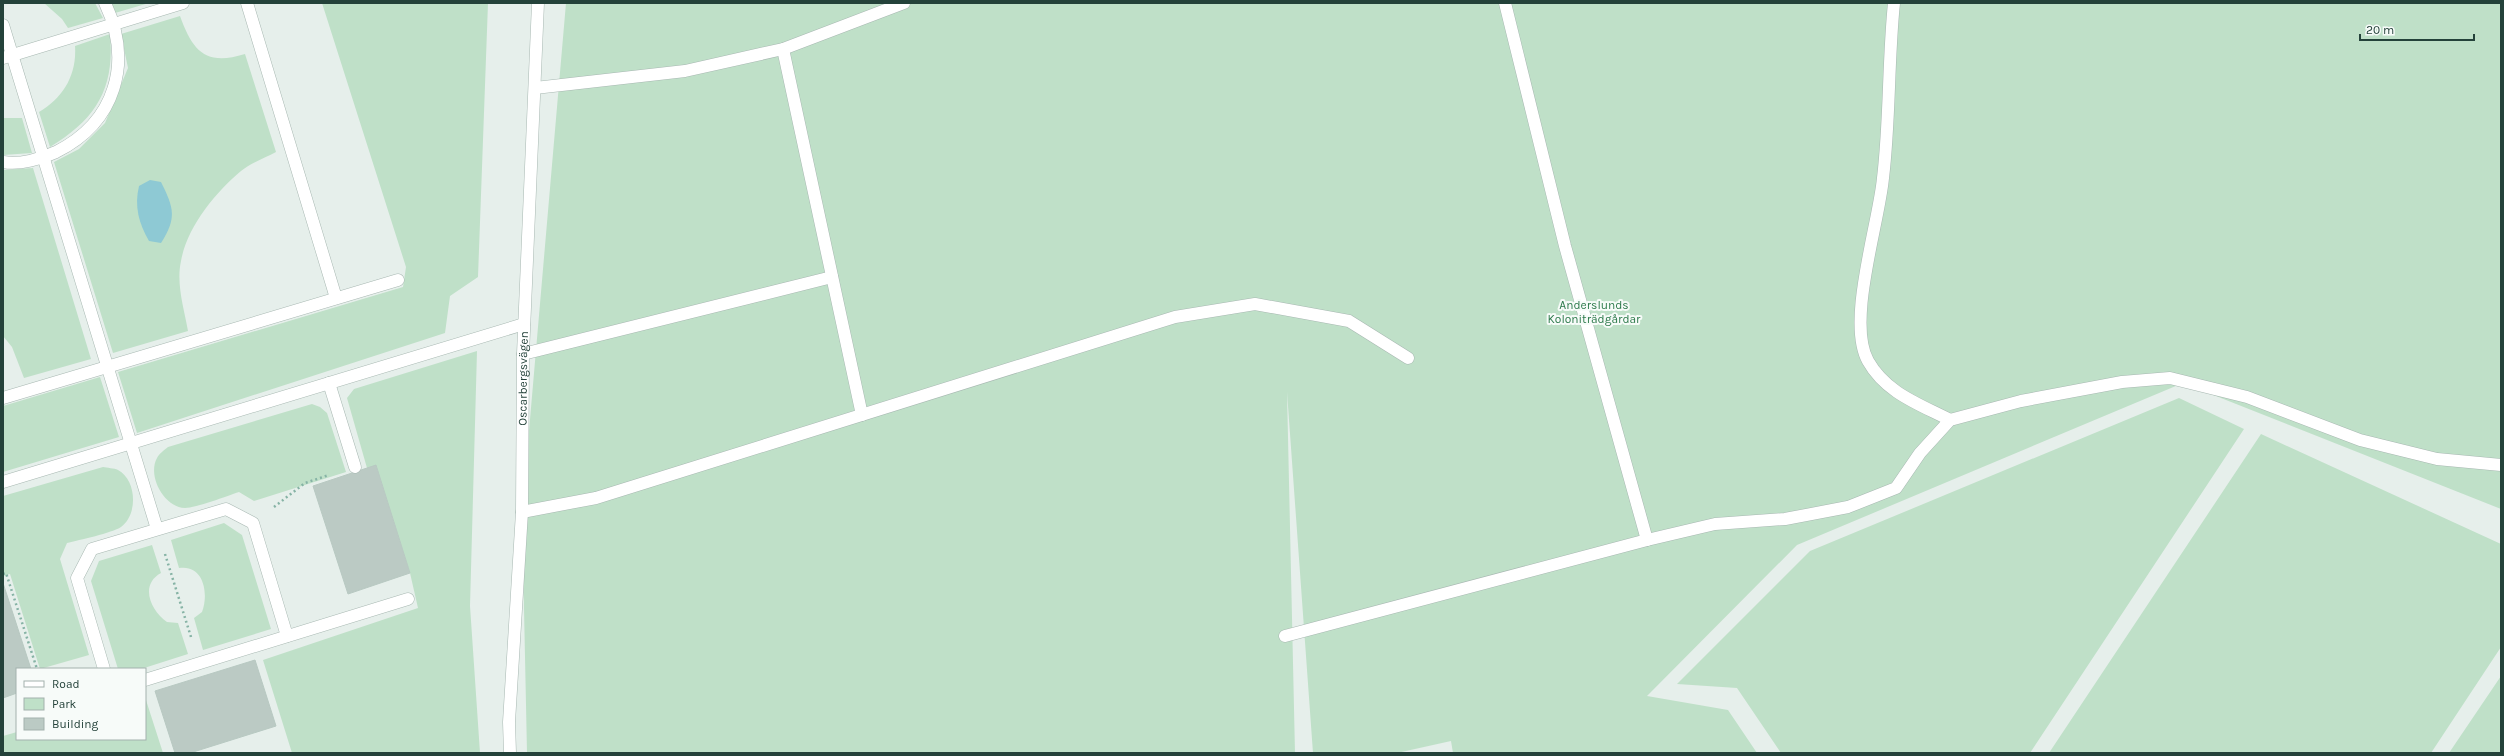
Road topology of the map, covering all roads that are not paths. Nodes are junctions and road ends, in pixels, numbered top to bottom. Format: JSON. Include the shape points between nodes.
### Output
{"nodes":[{"id":1,"x":105,"y":3,"type":"edge"},
{"id":2,"x":183,"y":3,"type":"edge"},
{"id":3,"x":247,"y":3,"type":"edge"},
{"id":4,"x":538,"y":3,"type":"edge"},
{"id":5,"x":904,"y":3,"type":"edge"},
{"id":6,"x":1505,"y":3,"type":"edge"},
{"id":7,"x":1894,"y":3,"type":"edge"},
{"id":8,"x":115,"y":24,"type":"junction"},
{"id":9,"x":3,"y":25,"type":"edge"},
{"id":10,"x":783,"y":49,"type":"junction"},
{"id":11,"x":8,"y":56,"type":"edge"},
{"id":12,"x":535,"y":88,"type":"junction"},
{"id":13,"x":44,"y":158,"type":"junction"},
{"id":14,"x":3,"y":162,"type":"edge"},
{"id":15,"x":832,"y":277,"type":"junction"},
{"id":16,"x":398,"y":280,"type":"dead end"},
{"id":17,"x":336,"y":298,"type":"junction"},
{"id":18,"x":524,"y":324,"type":"junction"},
{"id":19,"x":523,"y":354,"type":"junction"},
{"id":20,"x":1408,"y":358,"type":"dead end"},
{"id":21,"x":108,"y":367,"type":"junction"},
{"id":22,"x":329,"y":383,"type":"junction"},
{"id":23,"x":3,"y":398,"type":"edge"},
{"id":24,"x":862,"y":415,"type":"junction"},
{"id":25,"x":1950,"y":420,"type":"junction"},
{"id":26,"x":131,"y":443,"type":"junction"},
{"id":27,"x":2501,"y":465,"type":"edge"},
{"id":28,"x":354,"y":467,"type":"road end"},
{"id":29,"x":3,"y":482,"type":"edge"},
{"id":30,"x":522,"y":512,"type":"junction"},
{"id":31,"x":157,"y":529,"type":"junction"},
{"id":32,"x":1647,"y":540,"type":"junction"},
{"id":33,"x":408,"y":599,"type":"dead end"},
{"id":34,"x":287,"y":636,"type":"junction"},
{"id":35,"x":1285,"y":636,"type":"dead end"},
{"id":36,"x":104,"y":668,"type":"edge"},
{"id":37,"x":146,"y":680,"type":"edge"},
{"id":38,"x":510,"y":753,"type":"edge"}],
"edges":[{"from":1,"to":8,"type":"street"},
{"from":2,"to":8,"type":"street"},
{"from":3,"to":17,"type":"street"},
{"from":4,"to":12,"type":"street","name":"Oscarbergsvägen"},
{"from":5,"to":10,"type":"street"},
{"from":6,"to":32,"type":"street","via":[[1565,246]]},
{"from":7,"to":25,"type":"street","via":[[1883,180],[1862,299],[1862,336],[1868,360],[1893,391]]},
{"from":8,"to":11,"type":"street"},
{"from":8,"to":13,"type":"street","via":[[119,57],[114,90],[101,114],[74,143]]},
{"from":9,"to":11,"type":"street"},
{"from":10,"to":12,"type":"street","via":[[685,71]]},
{"from":10,"to":15,"type":"street"},
{"from":11,"to":13,"type":"street"},
{"from":12,"to":18,"type":"street","name":"Oscarbergsvägen"},
{"from":13,"to":14,"type":"street"},
{"from":13,"to":21,"type":"street"},
{"from":15,"to":19,"type":"street"},
{"from":15,"to":24,"type":"street"},
{"from":16,"to":17,"type":"street"},
{"from":17,"to":21,"type":"street"},
{"from":18,"to":19,"type":"street","name":"Oscarbergsvägen"},
{"from":18,"to":22,"type":"street"},
{"from":19,"to":30,"type":"street","name":"Oscarbergsvägen"},
{"from":20,"to":24,"type":"street","via":[[1349,321],[1255,304],[1175,317]]},
{"from":21,"to":23,"type":"street"},
{"from":21,"to":26,"type":"street"},
{"from":22,"to":26,"type":"street"},
{"from":22,"to":28,"type":"street"},
{"from":24,"to":30,"type":"street","via":[[596,498]]},
{"from":25,"to":27,"type":"street","via":[[2028,399],[2122,382],[2170,378],[2247,397],[2368,442],[2437,459]]},
{"from":25,"to":32,"type":"street","via":[[1920,453],[1896,488],[1855,504],[1785,519],[1715,524]]},
{"from":26,"to":29,"type":"street"},
{"from":26,"to":31,"type":"street"},
{"from":30,"to":38,"type":"street","name":"Oscarbergsvägen","via":[[509,722]]},
{"from":31,"to":34,"type":"street","via":[[226,508],[253,524]]},
{"from":31,"to":36,"type":"street","via":[[92,549],[77,578]]},
{"from":32,"to":35,"type":"street"},
{"from":33,"to":34,"type":"street"},
{"from":34,"to":37,"type":"street"}]}
